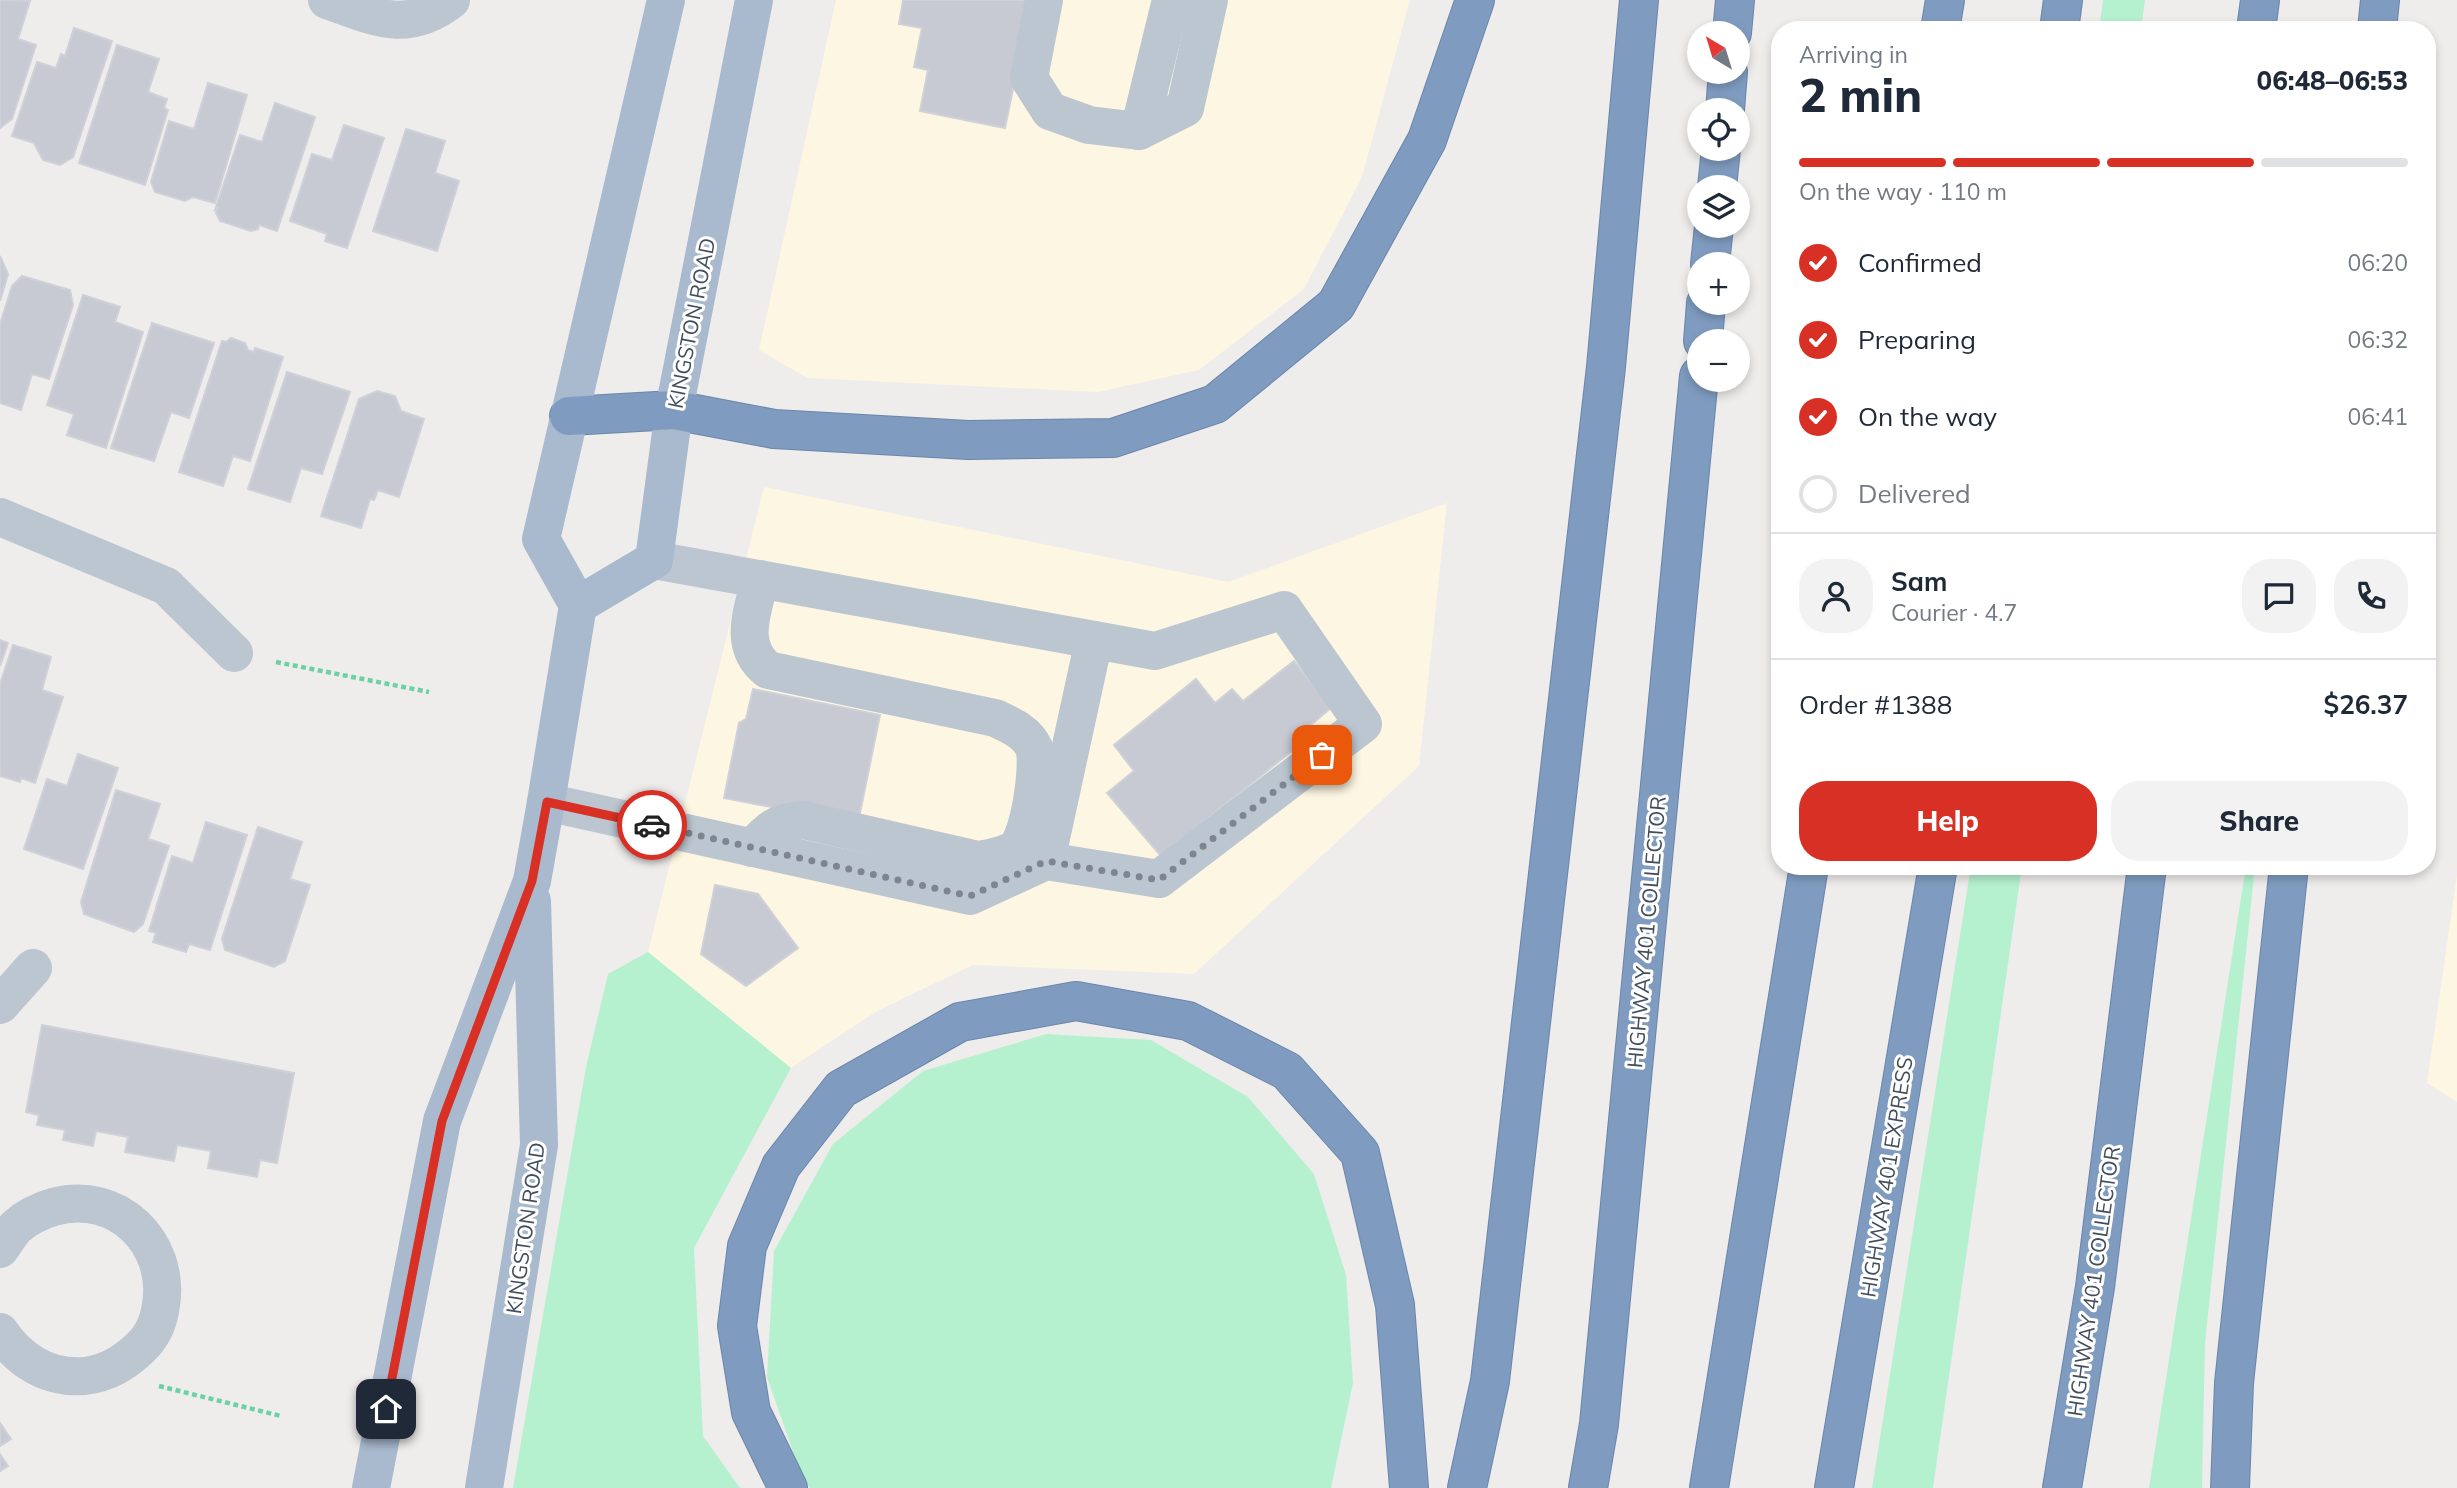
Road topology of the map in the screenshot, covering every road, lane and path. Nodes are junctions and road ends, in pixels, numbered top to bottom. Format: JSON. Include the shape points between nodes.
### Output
{"nodes":[{"id":1,"x":327,"y":0,"type":"edge"},
{"id":2,"x":451,"y":0,"type":"edge"},
{"id":3,"x":666,"y":0,"type":"edge"},
{"id":4,"x":754,"y":0,"type":"edge"},
{"id":5,"x":1044,"y":0,"type":"edge"},
{"id":6,"x":1171,"y":0,"type":"edge"},
{"id":7,"x":1209,"y":0,"type":"edge"},
{"id":8,"x":1475,"y":0,"type":"edge"},
{"id":9,"x":1639,"y":0,"type":"edge"},
{"id":10,"x":1735,"y":0,"type":"edge"},
{"id":11,"x":1945,"y":0,"type":"edge"},
{"id":12,"x":2063,"y":0,"type":"edge"},
{"id":13,"x":2260,"y":0,"type":"edge"},
{"id":14,"x":2380,"y":0,"type":"edge"},
{"id":15,"x":1733,"y":21,"type":"edge"},
{"id":16,"x":1942,"y":21,"type":"edge"},
{"id":17,"x":2060,"y":21,"type":"edge"},
{"id":18,"x":2257,"y":21,"type":"edge"},
{"id":19,"x":2378,"y":21,"type":"edge"},
{"id":20,"x":1139,"y":131,"type":"junction"},
{"id":21,"x":1697,"y":392,"type":"edge"},
{"id":22,"x":674,"y":410,"type":"junction"},
{"id":23,"x":569,"y":416,"type":"junction"},
{"id":24,"x":0,"y":517,"type":"edge"},
{"id":25,"x":653,"y":560,"type":"junction"},
{"id":26,"x":760,"y":579,"type":"junction"},
{"id":27,"x":578,"y":605,"type":"junction"},
{"id":28,"x":1094,"y":640,"type":"junction"},
{"id":29,"x":234,"y":653,"type":"joint"},
{"id":30,"x":429,"y":692,"type":"dead end"},
{"id":31,"x":547,"y":802,"type":"junction"},
{"id":32,"x":752,"y":848,"type":"junction"},
{"id":33,"x":1046,"y":861,"type":"junction"},
{"id":34,"x":1808,"y":875,"type":"edge"},
{"id":35,"x":1936,"y":875,"type":"edge"},
{"id":36,"x":2146,"y":875,"type":"edge"},
{"id":37,"x":2288,"y":875,"type":"edge"},
{"id":38,"x":532,"y":881,"type":"junction"},
{"id":39,"x":33,"y":968,"type":"dead end"},
{"id":40,"x":0,"y":1005,"type":"edge"},
{"id":41,"x":6,"y":1229,"type":"edge"},
{"id":42,"x":0,"y":1332,"type":"edge"},
{"id":43,"x":126,"y":1361,"type":"junction"},
{"id":44,"x":281,"y":1416,"type":"dead end"},
{"id":45,"x":371,"y":1488,"type":"edge"},
{"id":46,"x":485,"y":1488,"type":"edge"},
{"id":47,"x":788,"y":1488,"type":"edge"},
{"id":48,"x":1409,"y":1488,"type":"edge"},
{"id":49,"x":1468,"y":1488,"type":"edge"},
{"id":50,"x":1588,"y":1488,"type":"edge"},
{"id":51,"x":1709,"y":1488,"type":"edge"},
{"id":52,"x":1834,"y":1488,"type":"edge"},
{"id":53,"x":2062,"y":1488,"type":"edge"},
{"id":54,"x":2230,"y":1488,"type":"edge"}],
"edges":[{"from":1,"to":2,"type":"street","via":[[391,20],[428,14]]},
{"from":3,"to":23,"type":"main road"},
{"from":4,"to":22,"type":"main road","name":"KINGSTON ROAD"},
{"from":5,"to":20,"type":"street","via":[[1029,78],[1051,111],[1089,125]]},
{"from":6,"to":20,"type":"street"},
{"from":7,"to":20,"type":"street","via":[[1185,108]]},
{"from":8,"to":22,"type":"highway","via":[[1427,140],[1336,305],[1215,404],[1113,438],[968,440],[774,429]]},
{"from":9,"to":49,"type":"highway","via":[[1606,368],[1490,1381]]},
{"from":10,"to":15,"type":"highway"},
{"from":11,"to":16,"type":"highway"},
{"from":12,"to":17,"type":"highway"},
{"from":13,"to":18,"type":"highway"},
{"from":14,"to":19,"type":"highway"},
{"from":21,"to":50,"type":"highway","name":"HIGHWAY 401 COLLECTOR","via":[[1599,1424]]},
{"from":22,"to":23,"type":"highway"},
{"from":22,"to":25,"type":"main road","name":"KINGSTON ROAD"},
{"from":23,"to":27,"type":"main road","via":[[541,539]]},
{"from":24,"to":29,"type":"street","via":[[166,586]]},
{"from":25,"to":26,"type":"street"},
{"from":25,"to":27,"type":"main road"},
{"from":26,"to":28,"type":"street"},
{"from":26,"to":32,"type":"street","via":[[750,649],[768,670],[995,718],[1020,730],[1033,747],[1036,764],[1026,831],[1016,848],[998,856],[978,860],[803,820],[772,827]]},
{"from":27,"to":31,"type":"main road","name":"KINGSTON ROAD"},
{"from":28,"to":33,"type":"street"},
{"from":28,"to":33,"type":"street","via":[[1155,651],[1284,610],[1363,724],[1159,880]]},
{"from":29,"to":30,"type":"path"},
{"from":31,"to":32,"type":"street"},
{"from":31,"to":38,"type":"main road","name":"KINGSTON ROAD"},
{"from":32,"to":33,"type":"street","via":[[970,896]]},
{"from":34,"to":51,"type":"highway"},
{"from":35,"to":52,"type":"highway","name":"HIGHWAY 401 EXPRESS"},
{"from":36,"to":53,"type":"highway","name":"HIGHWAY 401 COLLECTOR","via":[[2095,1287]]},
{"from":37,"to":54,"type":"highway","via":[[2234,1382]]},
{"from":38,"to":45,"type":"main road","name":"KINGSTON ROAD","via":[[442,1121]]},
{"from":38,"to":46,"type":"main road","name":"KINGSTON ROAD","via":[[539,1145]]},
{"from":39,"to":40,"type":"street"},
{"from":41,"to":43,"type":"street","via":[[68,1203],[96,1205],[123,1216],[145,1235],[158,1260],[164,1288],[159,1316],[147,1341]]},
{"from":42,"to":43,"type":"street","via":[[19,1356],[43,1371],[72,1377],[100,1374]]},
{"from":43,"to":44,"type":"path","via":[[162,1388]]},
{"from":47,"to":48,"type":"highway","via":[[751,1412],[737,1326],[747,1247],[781,1166],[841,1089],[960,1022],[1076,1001],[1188,1021],[1287,1071],[1360,1153],[1395,1305]]}]}
